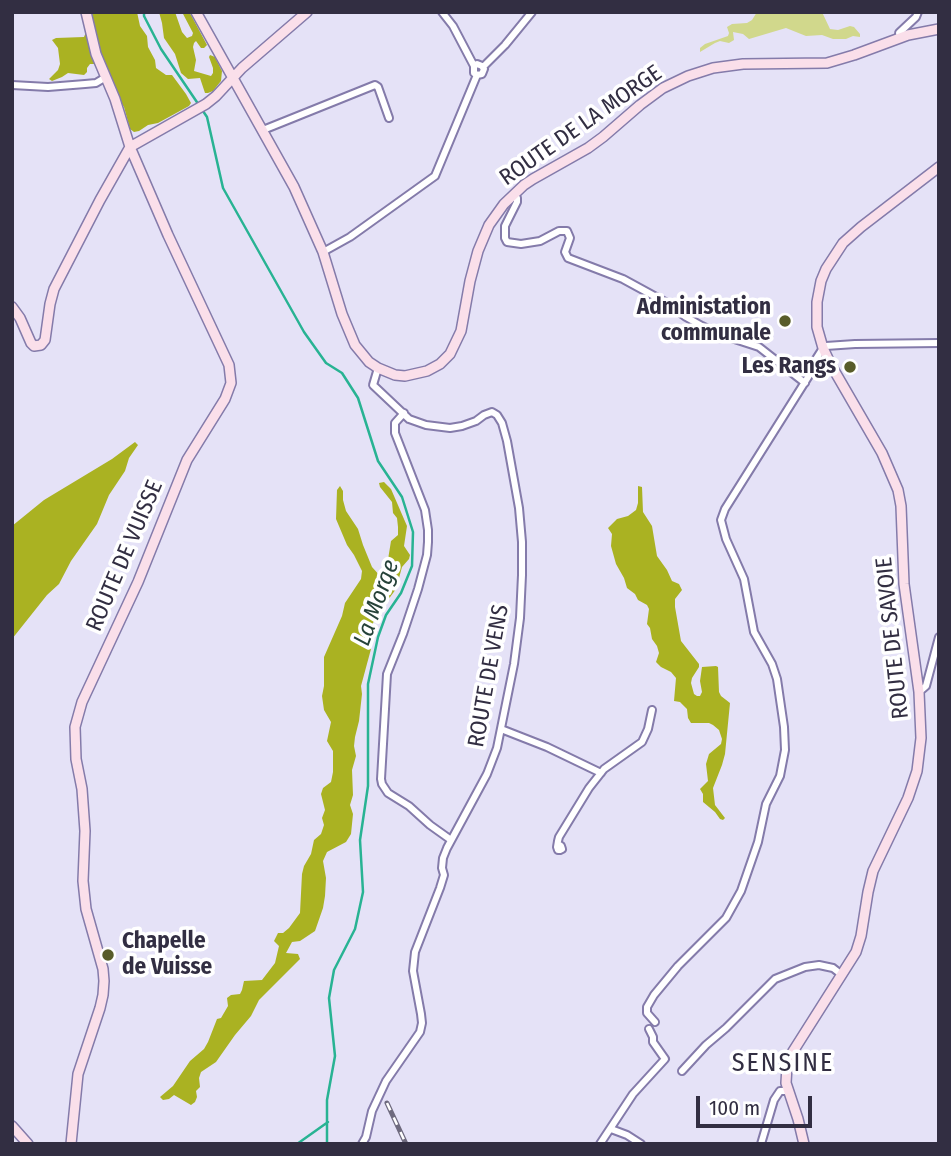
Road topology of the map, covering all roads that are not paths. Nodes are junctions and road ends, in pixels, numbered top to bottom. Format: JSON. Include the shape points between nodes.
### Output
{"nodes":[{"id":1,"x":86,"y":12,"type":"edge"},
{"id":2,"x":196,"y":12,"type":"edge"},
{"id":3,"x":307,"y":12,"type":"edge"},
{"id":4,"x":442,"y":12,"type":"edge"},
{"id":5,"x":532,"y":12,"type":"edge"},
{"id":6,"x":918,"y":12,"type":"edge"},
{"id":7,"x":939,"y":29,"type":"edge"},
{"id":8,"x":900,"y":38,"type":"junction"},
{"id":9,"x":474,"y":66,"type":"junction"},
{"id":10,"x":483,"y":67,"type":"junction"},
{"id":11,"x":477,"y":75,"type":"junction"},
{"id":12,"x":233,"y":76,"type":"junction"},
{"id":13,"x":106,"y":78,"type":"junction"},
{"id":14,"x":12,"y":85,"type":"edge"},
{"id":15,"x":389,"y":118,"type":"dead end"},
{"id":16,"x":263,"y":130,"type":"junction"},
{"id":17,"x":130,"y":147,"type":"junction"},
{"id":18,"x":939,"y":167,"type":"edge"},
{"id":19,"x":514,"y":194,"type":"junction"},
{"id":20,"x":323,"y":252,"type":"junction"},
{"id":21,"x":12,"y":307,"type":"edge"},
{"id":22,"x":939,"y":342,"type":"edge"},
{"id":23,"x":823,"y":348,"type":"junction"},
{"id":24,"x":378,"y":369,"type":"junction"},
{"id":25,"x":804,"y":383,"type":"junction"},
{"id":26,"x":404,"y":413,"type":"junction"},
{"id":27,"x":939,"y":637,"type":"edge"},
{"id":28,"x":919,"y":692,"type":"junction"},
{"id":29,"x":652,"y":710,"type":"dead end"},
{"id":30,"x":501,"y":729,"type":"junction"},
{"id":31,"x":601,"y":773,"type":"junction"},
{"id":32,"x":451,"y":840,"type":"junction"},
{"id":33,"x":558,"y":844,"type":"dead end"},
{"id":34,"x":842,"y":975,"type":"junction"},
{"id":35,"x":655,"y":1021,"type":"dead end"},
{"id":36,"x":649,"y":1029,"type":"dead end"},
{"id":37,"x":682,"y":1071,"type":"dead end"},
{"id":38,"x":787,"y":1091,"type":"junction"},
{"id":39,"x":12,"y":1126,"type":"edge"},
{"id":40,"x":611,"y":1129,"type":"junction"},
{"id":41,"x":761,"y":1142,"type":"edge"},
{"id":42,"x":27,"y":1144,"type":"edge"},
{"id":43,"x":71,"y":1144,"type":"edge"},
{"id":44,"x":362,"y":1144,"type":"edge"},
{"id":45,"x":600,"y":1144,"type":"edge"},
{"id":46,"x":641,"y":1144,"type":"edge"},
{"id":47,"x":804,"y":1144,"type":"edge"}],
"edges":[{"from":1,"to":13,"type":"street","name":"ROUTE DE VUISSE"},
{"from":2,"to":12,"type":"street"},
{"from":3,"to":12,"type":"street"},
{"from":4,"to":9,"type":"street"},
{"from":5,"to":10,"type":"street"},
{"from":6,"to":8,"type":"street","via":[[899,33]]},
{"from":7,"to":8,"type":"street","name":"ROUTE DE LA MORGE"},
{"from":8,"to":19,"type":"street","name":"ROUTE DE LA MORGE","via":[[827,62],[743,64],[688,76]]},
{"from":9,"to":10,"type":"street"},
{"from":9,"to":11,"type":"street"},
{"from":10,"to":11,"type":"street"},
{"from":11,"to":20,"type":"street","via":[[435,176]]},
{"from":12,"to":16,"type":"street"},
{"from":12,"to":17,"type":"street","via":[[205,104]]},
{"from":13,"to":14,"type":"street","via":[[85,84]]},
{"from":13,"to":17,"type":"street","name":"ROUTE DE VUISSE"},
{"from":15,"to":16,"type":"street","via":[[375,85]]},
{"from":16,"to":20,"type":"street"},
{"from":17,"to":21,"type":"street","via":[[54,289],[41,345],[31,343]]},
{"from":17,"to":43,"type":"street","name":"ROUTE DE VUISSE","via":[[229,365],[231,383],[187,460],[75,727],[85,831],[86,909],[104,981],[78,1074]]},
{"from":18,"to":23,"type":"street","name":"ROUTE DE SAVOIE","via":[[861,227],[835,254],[821,281],[817,302]]},
{"from":19,"to":24,"type":"street","name":"ROUTE DE LA MORGE","via":[[484,236],[472,268],[461,331],[450,354],[416,375]]},
{"from":19,"to":25,"type":"street","via":[[517,202],[505,226],[507,242],[540,241],[567,231],[568,258],[623,279],[719,334],[758,347]]},
{"from":20,"to":24,"type":"street","via":[[351,336]]},
{"from":22,"to":23,"type":"street"},
{"from":23,"to":25,"type":"street"},
{"from":23,"to":28,"type":"street","name":"ROUTE DE SAVOIE","via":[[898,490],[904,584]]},
{"from":24,"to":26,"type":"street","via":[[373,385]]},
{"from":25,"to":35,"type":"street","via":[[721,520],[744,579],[754,632],[777,679],[785,740],[780,776],[766,804],[741,891],[726,918],[654,995],[647,1013]]},
{"from":26,"to":30,"type":"street","name":"ROUTE DE VENS","via":[[426,425],[450,428],[492,412],[502,423],[522,542],[520,618]]},
{"from":26,"to":32,"type":"street","via":[[395,423],[394,433],[425,510],[428,542],[418,589],[387,674],[381,779],[388,793]]},
{"from":27,"to":28,"type":"street","via":[[926,686]]},
{"from":28,"to":34,"type":"street","name":"ROUTE DE SAVOIE","via":[[922,738],[916,771],[873,871],[862,936]]},
{"from":29,"to":31,"type":"street","via":[[642,742]]},
{"from":30,"to":31,"type":"street"},
{"from":30,"to":32,"type":"street","name":"ROUTE DE VENS","via":[[487,774]]},
{"from":31,"to":33,"type":"street"},
{"from":32,"to":44,"type":"street","name":"ROUTE DE VENS","via":[[443,858],[440,888],[415,952],[420,1032],[383,1087]]},
{"from":34,"to":37,"type":"street","via":[[820,965],[775,979]]},
{"from":34,"to":38,"type":"street","name":"ROUTE DE SAVOIE","via":[[792,1053]]},
{"from":36,"to":40,"type":"street","via":[[665,1059],[633,1094]]},
{"from":38,"to":41,"type":"street","via":[[780,1091],[774,1100]]},
{"from":38,"to":47,"type":"street","name":"ROUTE DE SAVOIE"},
{"from":39,"to":42,"type":"street"},
{"from":40,"to":45,"type":"street"},
{"from":40,"to":46,"type":"street"}]}
